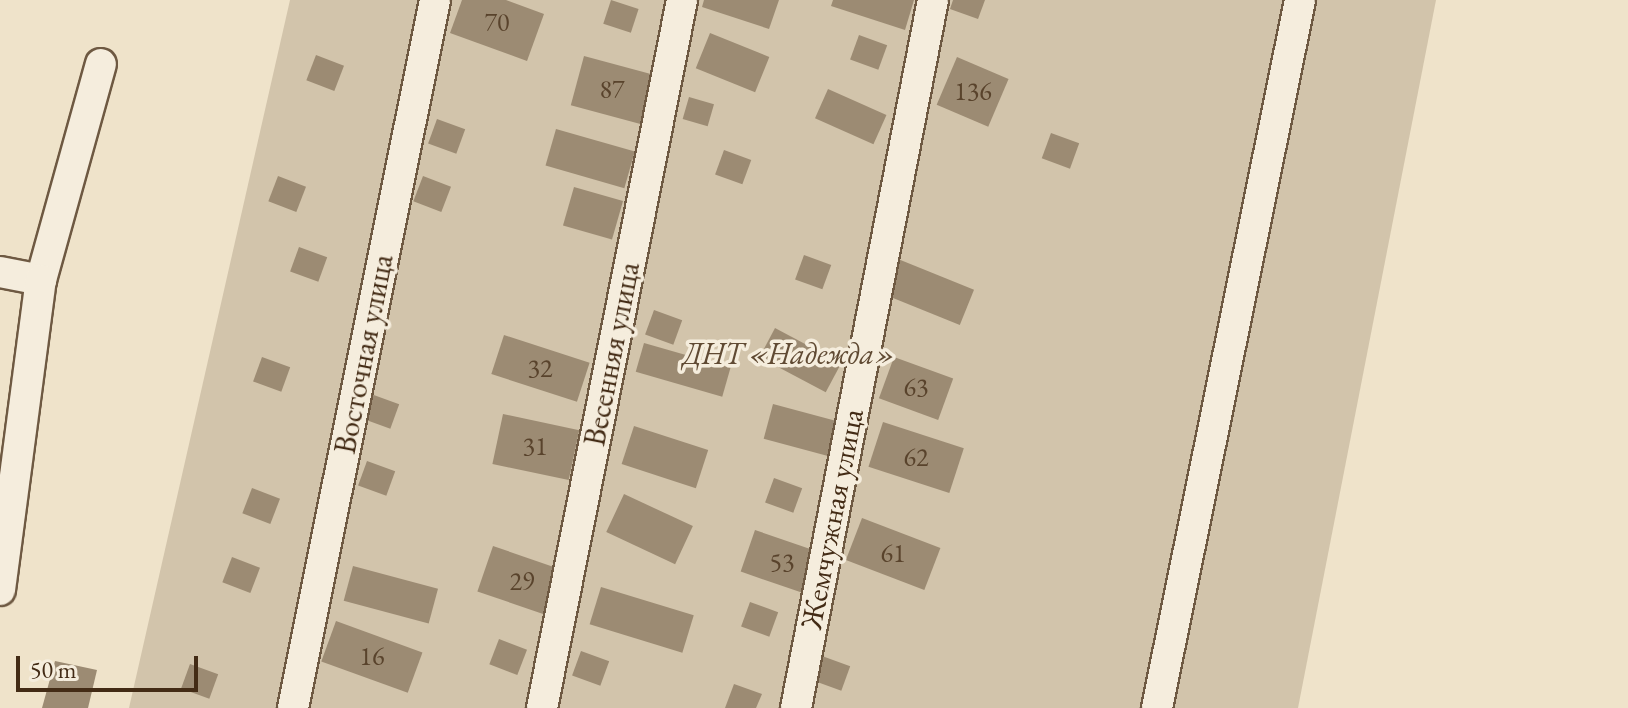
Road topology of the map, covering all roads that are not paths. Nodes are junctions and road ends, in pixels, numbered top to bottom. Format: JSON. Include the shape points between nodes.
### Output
{"nodes":[{"id":1,"x":435,"y":0,"type":"edge"},
{"id":2,"x":682,"y":0,"type":"edge"},
{"id":3,"x":933,"y":0,"type":"edge"},
{"id":4,"x":1300,"y":0,"type":"edge"},
{"id":5,"x":101,"y":64,"type":"dead end"},
{"id":6,"x":0,"y":272,"type":"edge"},
{"id":7,"x":41,"y":280,"type":"junction"},
{"id":8,"x":0,"y":590,"type":"edge"},
{"id":9,"x":293,"y":708,"type":"edge"},
{"id":10,"x":542,"y":708,"type":"edge"},
{"id":11,"x":796,"y":708,"type":"edge"},
{"id":12,"x":1157,"y":708,"type":"edge"}],
"edges":[{"from":1,"to":9,"type":"lane","name":"Восточная улица"},
{"from":2,"to":10,"type":"lane","name":"Весенняя улица"},
{"from":3,"to":11,"type":"lane","name":"Жемчужная улица"},
{"from":4,"to":12,"type":"lane"},
{"from":5,"to":7,"type":"lane"},
{"from":6,"to":7,"type":"lane"},
{"from":7,"to":8,"type":"lane"}]}
